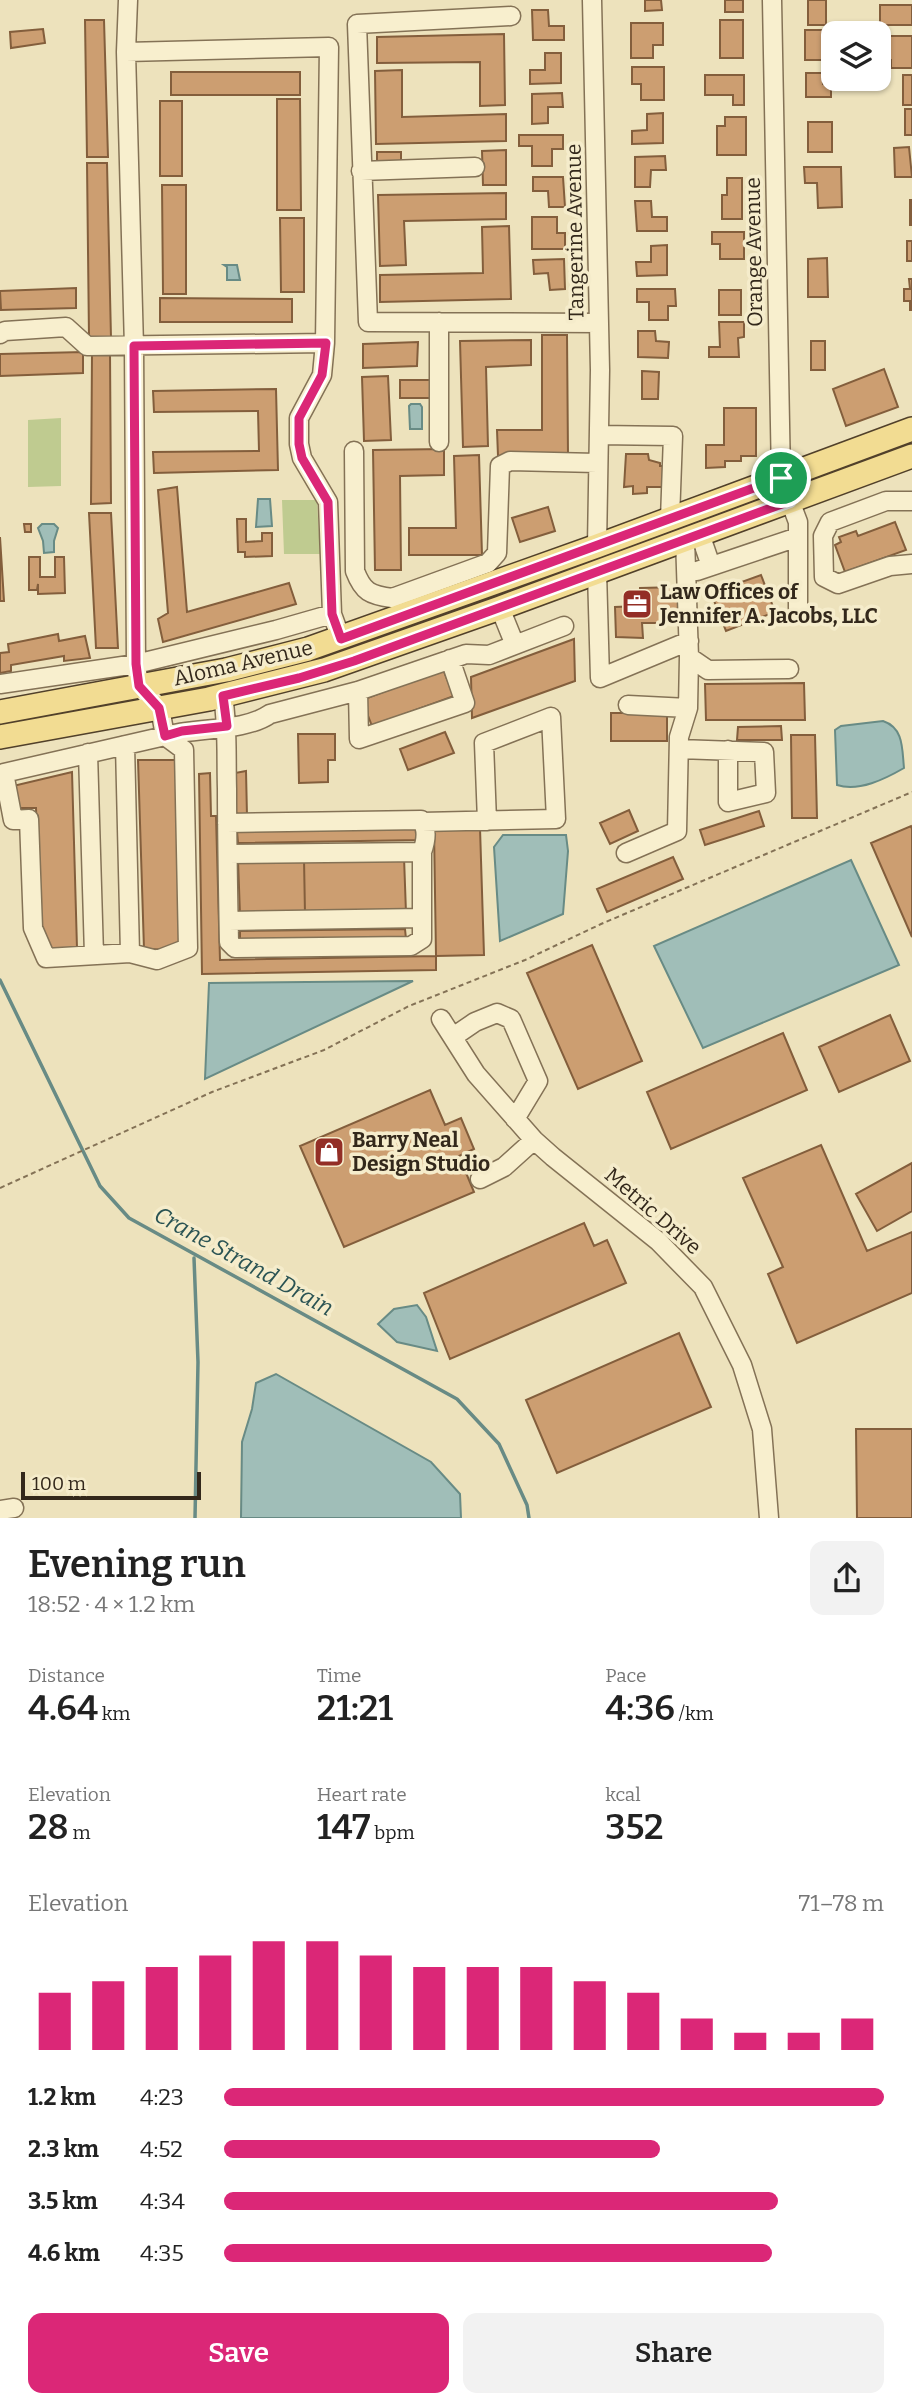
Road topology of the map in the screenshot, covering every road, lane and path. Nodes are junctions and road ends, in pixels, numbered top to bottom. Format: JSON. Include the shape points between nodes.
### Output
{"nodes":[{"id":1,"x":128,"y":0,"type":"edge"},
{"id":2,"x":592,"y":0,"type":"edge"},
{"id":3,"x":772,"y":0,"type":"edge"},
{"id":4,"x":511,"y":16,"type":"dead end"},
{"id":5,"x":127,"y":51,"type":"junction"},
{"id":6,"x":475,"y":167,"type":"dead end"},
{"id":7,"x":361,"y":171,"type":"junction"},
{"id":8,"x":439,"y":322,"type":"junction"},
{"id":9,"x":599,"y":323,"type":"junction"},
{"id":10,"x":0,"y":334,"type":"edge"},
{"id":11,"x":326,"y":343,"type":"junction"},
{"id":12,"x":134,"y":346,"type":"junction"},
{"id":13,"x":912,"y":429,"type":"edge"},
{"id":14,"x":599,"y":435,"type":"junction"},
{"id":15,"x":439,"y":442,"type":"dead end"},
{"id":16,"x":354,"y":451,"type":"dead end"},
{"id":17,"x":912,"y":456,"type":"edge"},
{"id":18,"x":597,"y":463,"type":"junction"},
{"id":19,"x":781,"y":478,"type":"junction"},
{"id":20,"x":790,"y":501,"type":"junction"},
{"id":21,"x":912,"y":501,"type":"edge"},
{"id":22,"x":670,"y":519,"type":"junction"},
{"id":23,"x":692,"y":537,"type":"junction"},
{"id":24,"x":797,"y":537,"type":"junction"},
{"id":25,"x":597,"y":546,"type":"junction"},
{"id":26,"x":912,"y":564,"type":"edge"},
{"id":27,"x":597,"y":572,"type":"junction"},
{"id":28,"x":452,"y":598,"type":"junction"},
{"id":29,"x":500,"y":608,"type":"junction"},
{"id":30,"x":798,"y":608,"type":"dead end"},
{"id":31,"x":332,"y":614,"type":"junction"},
{"id":32,"x":564,"y":626,"type":"dead end"},
{"id":33,"x":423,"y":636,"type":"junction"},
{"id":34,"x":341,"y":639,"type":"junction"},
{"id":35,"x":515,"y":645,"type":"junction"},
{"id":36,"x":689,"y":649,"type":"junction"},
{"id":37,"x":442,"y":662,"type":"junction"},
{"id":38,"x":789,"y":669,"type":"dead end"},
{"id":39,"x":137,"y":675,"type":"junction"},
{"id":40,"x":299,"y":678,"type":"junction"},
{"id":41,"x":0,"y":684,"type":"edge"},
{"id":42,"x":358,"y":691,"type":"junction"},
{"id":43,"x":223,"y":696,"type":"junction"},
{"id":44,"x":307,"y":705,"type":"junction"},
{"id":45,"x":628,"y":705,"type":"dead end"},
{"id":46,"x":159,"y":708,"type":"junction"},
{"id":47,"x":688,"y":708,"type":"junction"},
{"id":48,"x":0,"y":712,"type":"edge"},
{"id":49,"x":68,"y":724,"type":"junction"},
{"id":50,"x":227,"y":726,"type":"junction"},
{"id":51,"x":165,"y":736,"type":"junction"},
{"id":52,"x":0,"y":737,"type":"edge"},
{"id":53,"x":125,"y":745,"type":"junction"},
{"id":54,"x":679,"y":749,"type":"junction"},
{"id":55,"x":728,"y":750,"type":"dead end"},
{"id":56,"x":81,"y":755,"type":"junction"},
{"id":57,"x":912,"y":792,"type":"edge"},
{"id":58,"x":487,"y":821,"type":"junction"},
{"id":59,"x":422,"y":822,"type":"junction"},
{"id":60,"x":227,"y":823,"type":"junction"},
{"id":61,"x":422,"y":852,"type":"junction"},
{"id":62,"x":626,"y":853,"type":"dead end"},
{"id":63,"x":228,"y":854,"type":"junction"},
{"id":64,"x":422,"y":918,"type":"junction"},
{"id":65,"x":229,"y":921,"type":"junction"},
{"id":66,"x":130,"y":953,"type":"junction"},
{"id":67,"x":94,"y":955,"type":"junction"},
{"id":68,"x":441,"y":1019,"type":"dead end"},
{"id":69,"x":453,"y":1037,"type":"junction"},
{"id":70,"x":515,"y":1119,"type":"junction"},
{"id":71,"x":534,"y":1140,"type":"junction"},
{"id":72,"x":480,"y":1179,"type":"dead end"},
{"id":73,"x":0,"y":1188,"type":"edge"},
{"id":74,"x":769,"y":1518,"type":"edge"}],
"edges":[{"from":1,"to":5,"type":"street"},
{"from":2,"to":9,"type":"street","name":"Tangerine Avenue"},
{"from":3,"to":19,"type":"street","name":"Orange Avenue"},
{"from":4,"to":7,"type":"street","via":[[357,24]]},
{"from":5,"to":11,"type":"street","via":[[329,47]]},
{"from":5,"to":12,"type":"street"},
{"from":6,"to":7,"type":"street"},
{"from":7,"to":8,"type":"street","via":[[368,322]]},
{"from":8,"to":9,"type":"street"},
{"from":8,"to":15,"type":"street"},
{"from":9,"to":14,"type":"street","name":"Tangerine Avenue"},
{"from":10,"to":12,"type":"street","via":[[66,327],[87,345]]},
{"from":11,"to":12,"type":"street"},
{"from":11,"to":31,"type":"street","via":[[322,375],[304,405],[298,431],[302,458],[328,502]]},
{"from":12,"to":39,"type":"street"},
{"from":13,"to":19,"type":"main road","name":"Aloma Avenue"},
{"from":14,"to":18,"type":"street","name":"Tangerine Avenue"},
{"from":14,"to":22,"type":"street","via":[[673,436]]},
{"from":16,"to":18,"type":"street","via":[[355,571],[361,587],[392,598],[488,563],[497,553],[500,466],[510,461]]},
{"from":17,"to":20,"type":"main road","name":"Aloma Avenue"},
{"from":18,"to":25,"type":"street","name":"Tangerine Avenue"},
{"from":19,"to":20,"type":"street","name":"Orange Avenue"},
{"from":19,"to":22,"type":"main road","name":"Aloma Avenue"},
{"from":20,"to":23,"type":"main road","name":"Aloma Avenue"},
{"from":20,"to":24,"type":"street","name":"Orange Avenue","via":[[798,522]]},
{"from":21,"to":26,"type":"street","via":[[886,501],[830,522],[823,536],[824,577],[838,584],[890,566]]},
{"from":22,"to":25,"type":"main road","name":"Aloma Avenue"},
{"from":23,"to":24,"type":"street","via":[[704,569]]},
{"from":23,"to":27,"type":"main road","name":"Aloma Avenue"},
{"from":23,"to":36,"type":"street"},
{"from":24,"to":30,"type":"street","name":"Orange Avenue"},
{"from":25,"to":28,"type":"main road","name":"Aloma Avenue"},
{"from":25,"to":29,"type":"main road","via":[[582,568],[516,592]]},
{"from":27,"to":29,"type":"main road","name":"Aloma Avenue"},
{"from":27,"to":36,"type":"street","via":[[600,678]]},
{"from":28,"to":33,"type":"main road"},
{"from":28,"to":34,"type":"main road","name":"Aloma Avenue"},
{"from":29,"to":33,"type":"main road","name":"Aloma Avenue"},
{"from":29,"to":35,"type":"street"},
{"from":31,"to":34,"type":"street"},
{"from":31,"to":39,"type":"street"},
{"from":32,"to":35,"type":"street"},
{"from":33,"to":37,"type":"street"},
{"from":33,"to":40,"type":"main road","name":"Aloma Avenue"},
{"from":34,"to":39,"type":"main road","name":"Aloma Avenue","via":[[245,665]]},
{"from":35,"to":37,"type":"street"},
{"from":36,"to":38,"type":"street","via":[[708,670]]},
{"from":36,"to":47,"type":"street"},
{"from":37,"to":42,"type":"street"},
{"from":37,"to":42,"type":"street","via":[[465,703],[359,739]]},
{"from":39,"to":41,"type":"street"},
{"from":39,"to":46,"type":"street"},
{"from":39,"to":48,"type":"main road","name":"Aloma Avenue"},
{"from":40,"to":43,"type":"main road","name":"Aloma Avenue"},
{"from":40,"to":44,"type":"street"},
{"from":42,"to":44,"type":"street"},
{"from":43,"to":46,"type":"main road","name":"Aloma Avenue"},
{"from":43,"to":50,"type":"street"},
{"from":44,"to":50,"type":"street","via":[[270,714],[258,722]]},
{"from":45,"to":47,"type":"street"},
{"from":46,"to":49,"type":"main road","name":"Aloma Avenue"},
{"from":46,"to":51,"type":"street"},
{"from":47,"to":54,"type":"street"},
{"from":49,"to":52,"type":"main road","name":"Aloma Avenue"},
{"from":49,"to":56,"type":"street"},
{"from":50,"to":51,"type":"street"},
{"from":50,"to":60,"type":"street"},
{"from":51,"to":53,"type":"street"},
{"from":51,"to":66,"type":"street","via":[[184,750],[188,948],[157,960]]},
{"from":53,"to":56,"type":"street"},
{"from":53,"to":66,"type":"street"},
{"from":54,"to":55,"type":"street"},
{"from":54,"to":62,"type":"street","via":[[677,831]]},
{"from":56,"to":67,"type":"street"},
{"from":56,"to":67,"type":"street","via":[[4,773],[13,820],[29,819],[33,928],[46,958]]},
{"from":57,"to":73,"type":"path","via":[[421,1001],[324,1050],[212,1091]]},
{"from":58,"to":58,"type":"street","via":[[556,819],[551,717],[484,743]]},
{"from":58,"to":59,"type":"street"},
{"from":59,"to":60,"type":"street"},
{"from":59,"to":61,"type":"street"},
{"from":60,"to":63,"type":"street"},
{"from":61,"to":63,"type":"street"},
{"from":61,"to":64,"type":"street"},
{"from":63,"to":65,"type":"street"},
{"from":64,"to":65,"type":"street"},
{"from":64,"to":65,"type":"street","via":[[422,939],[411,946],[235,948],[229,942]]},
{"from":66,"to":67,"type":"street"},
{"from":68,"to":69,"type":"street","name":"Metric Drive"},
{"from":69,"to":70,"type":"street","name":"Metric Drive"},
{"from":69,"to":70,"type":"street","via":[[497,1013],[511,1019],[538,1081]]},
{"from":70,"to":71,"type":"street","name":"Metric Drive"},
{"from":71,"to":72,"type":"street","via":[[504,1167]]},
{"from":71,"to":74,"type":"street","name":"Metric Drive","via":[[658,1241],[703,1287],[742,1365],[762,1429]]}]}
